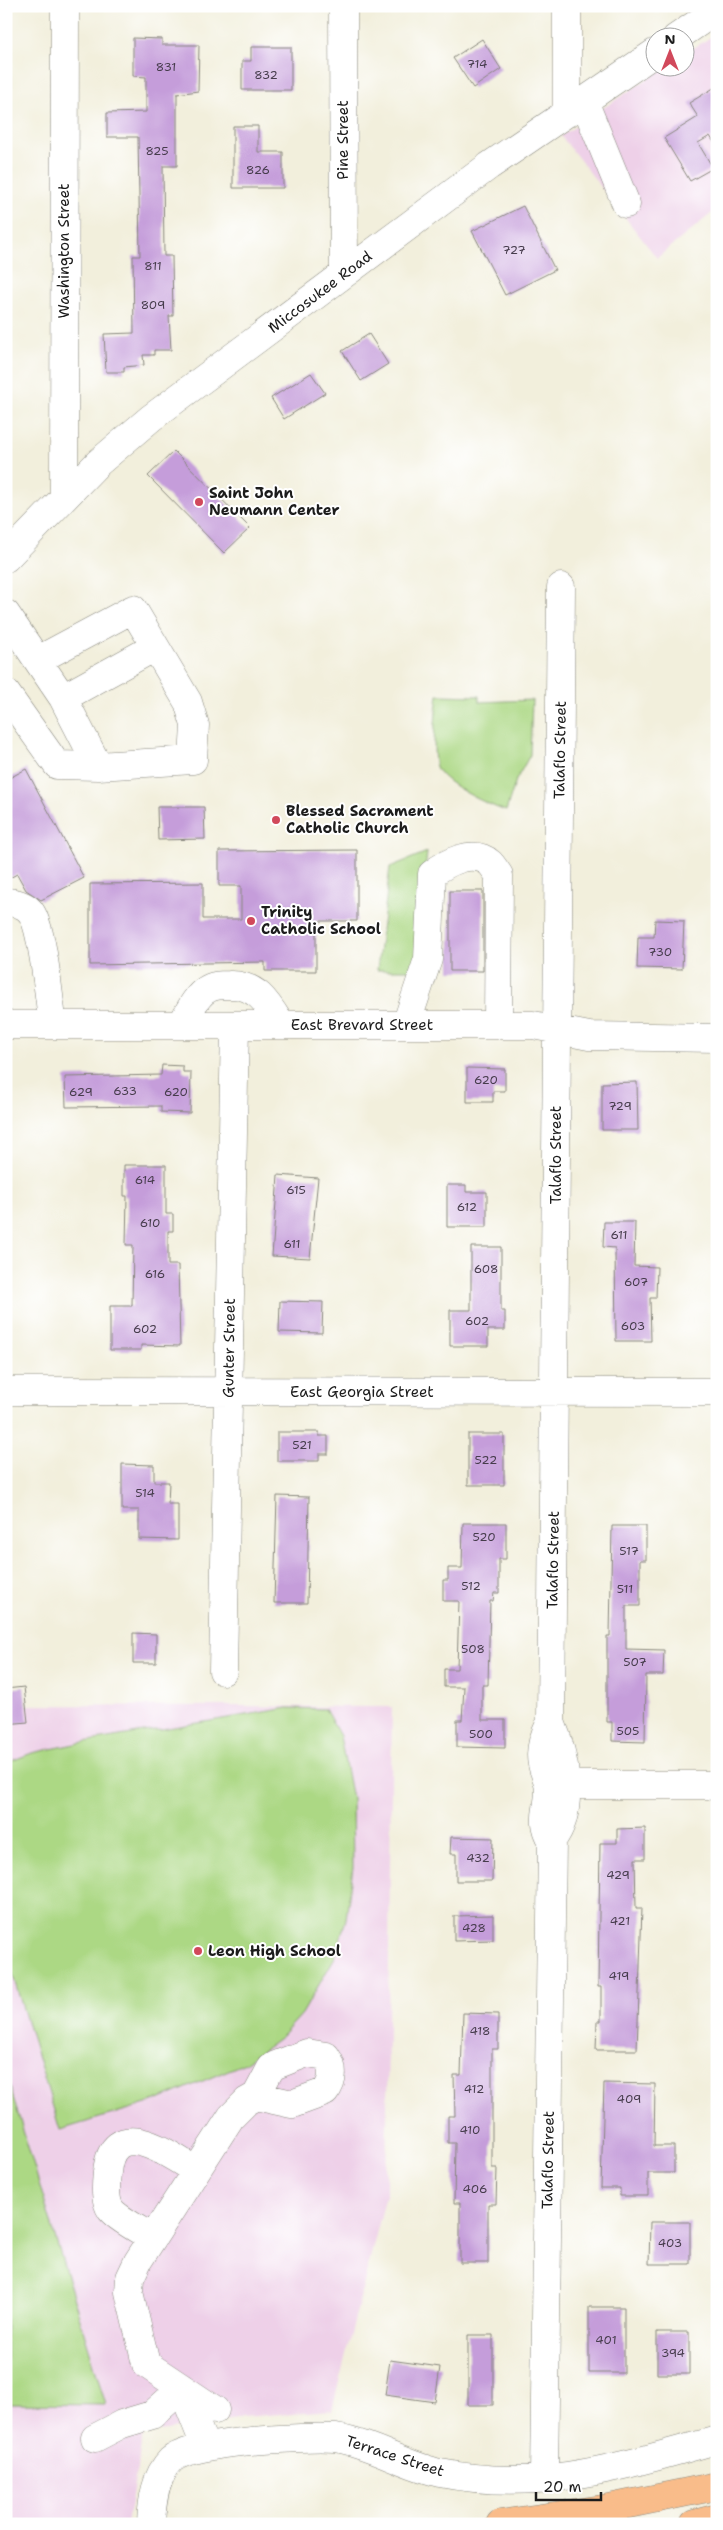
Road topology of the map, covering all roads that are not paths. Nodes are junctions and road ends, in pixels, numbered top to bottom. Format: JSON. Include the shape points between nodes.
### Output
{"nodes":[{"id":1,"x":65,"y":6,"type":"edge"},
{"id":2,"x":343,"y":6,"type":"edge"},
{"id":3,"x":567,"y":6,"type":"edge"},
{"id":4,"x":714,"y":18,"type":"edge"},
{"id":5,"x":695,"y":28,"type":"edge"},
{"id":6,"x":646,"y":59,"type":"edge"},
{"id":7,"x":576,"y":107,"type":"junction"},
{"id":8,"x":626,"y":204,"type":"dead end"},
{"id":9,"x":344,"y":274,"type":"junction"},
{"id":10,"x":64,"y":496,"type":"junction"},
{"id":11,"x":6,"y":558,"type":"edge"},
{"id":12,"x":562,"y":587,"type":"dead end"},
{"id":13,"x":6,"y":614,"type":"edge"},
{"id":14,"x":156,"y":647,"type":"junction"},
{"id":15,"x":38,"y":660,"type":"junction"},
{"id":16,"x":6,"y":693,"type":"edge"},
{"id":17,"x":63,"y":698,"type":"junction"},
{"id":18,"x":98,"y":766,"type":"junction"},
{"id":19,"x":6,"y":902,"type":"edge"},
{"id":20,"x":6,"y":1025,"type":"edge"},
{"id":21,"x":53,"y":1025,"type":"junction"},
{"id":22,"x":181,"y":1025,"type":"junction"},
{"id":23,"x":235,"y":1025,"type":"junction"},
{"id":24,"x":281,"y":1025,"type":"junction"},
{"id":25,"x":406,"y":1025,"type":"junction"},
{"id":26,"x":498,"y":1025,"type":"junction"},
{"id":27,"x":557,"y":1030,"type":"junction"},
{"id":28,"x":717,"y":1038,"type":"edge"},
{"id":29,"x":6,"y":1391,"type":"edge"},
{"id":30,"x":228,"y":1391,"type":"junction"},
{"id":31,"x":717,"y":1392,"type":"edge"},
{"id":32,"x":554,"y":1393,"type":"junction"},
{"id":33,"x":223,"y":1671,"type":"dead end"},
{"id":34,"x":558,"y":1785,"type":"junction"},
{"id":35,"x":717,"y":1785,"type":"edge"},
{"id":36,"x":256,"y":2096,"type":"dead end"},
{"id":37,"x":196,"y":2171,"type":"junction"},
{"id":38,"x":152,"y":2238,"type":"junction"},
{"id":39,"x":182,"y":2388,"type":"junction"},
{"id":40,"x":216,"y":2410,"type":"dead end"},
{"id":41,"x":95,"y":2438,"type":"dead end"},
{"id":42,"x":717,"y":2440,"type":"edge"},
{"id":43,"x":206,"y":2446,"type":"junction"},
{"id":44,"x":544,"y":2479,"type":"junction"},
{"id":45,"x":717,"y":2486,"type":"edge"},
{"id":46,"x":717,"y":2518,"type":"edge"},
{"id":47,"x":151,"y":2524,"type":"edge"},
{"id":48,"x":500,"y":2524,"type":"edge"},
{"id":49,"x":694,"y":2524,"type":"edge"}],
"edges":[{"from":1,"to":10,"type":"street","name":"Washington Street"},
{"from":2,"to":9,"type":"street","name":"Pine Street"},
{"from":3,"to":7,"type":"street"},
{"from":4,"to":5,"type":"street"},
{"from":6,"to":7,"type":"street","name":"Miccosukee Road"},
{"from":7,"to":8,"type":"street"},
{"from":7,"to":9,"type":"street","name":"Miccosukee Road","via":[[489,166]]},
{"from":9,"to":10,"type":"street","name":"Miccosukee Road","via":[[151,418]]},
{"from":10,"to":11,"type":"street","name":"Miccosukee Road"},
{"from":12,"to":27,"type":"street","name":"Talaflo Street"},
{"from":13,"to":15,"type":"street"},
{"from":14,"to":15,"type":"street","via":[[133,609]]},
{"from":14,"to":17,"type":"street"},
{"from":14,"to":18,"type":"street","via":[[188,702],[195,725],[193,760]]},
{"from":15,"to":17,"type":"street"},
{"from":16,"to":18,"type":"street","via":[[57,765]]},
{"from":17,"to":18,"type":"street"},
{"from":19,"to":21,"type":"street","via":[[20,903],[31,912],[38,927]]},
{"from":20,"to":21,"type":"street","name":"East Brevard Street"},
{"from":21,"to":22,"type":"street","name":"East Brevard Street"},
{"from":22,"to":23,"type":"street","name":"East Brevard Street"},
{"from":22,"to":24,"type":"street","via":[[206,990],[232,984],[249,987],[263,997]]},
{"from":23,"to":24,"type":"street","name":"East Brevard Street"},
{"from":23,"to":30,"type":"street","name":"Gunter Street"},
{"from":24,"to":25,"type":"street","name":"East Brevard Street"},
{"from":25,"to":26,"type":"street","name":"East Brevard Street"},
{"from":25,"to":26,"type":"street","via":[[428,959],[432,874],[448,862],[469,856],[489,861],[499,875]]},
{"from":26,"to":27,"type":"street","name":"East Brevard Street","via":[[533,1025]]},
{"from":27,"to":28,"type":"street","name":"East Brevard Street","via":[[589,1036]]},
{"from":27,"to":32,"type":"street","name":"Talaflo Street"},
{"from":29,"to":30,"type":"street","name":"East Georgia Street"},
{"from":30,"to":32,"type":"street","name":"East Georgia Street"},
{"from":30,"to":33,"type":"street","name":"Gunter Street"},
{"from":31,"to":32,"type":"street","name":"East Georgia Street"},
{"from":32,"to":34,"type":"street","name":"Talaflo Street","via":[[551,1722],[542,1740],[542,1764],[548,1778]]},
{"from":34,"to":35,"type":"street"},
{"from":34,"to":44,"type":"street","name":"Talaflo Street","via":[[545,1812],[546,1829],[552,1840]]},
{"from":36,"to":37,"type":"street","via":[[231,2117]]},
{"from":37,"to":38,"type":"street"},
{"from":37,"to":38,"type":"street","via":[[171,2155],[137,2140],[122,2142],[114,2152],[107,2172],[108,2203],[112,2211]]},
{"from":38,"to":39,"type":"street","via":[[130,2278],[129,2292],[146,2364]]},
{"from":39,"to":40,"type":"street"},
{"from":39,"to":41,"type":"street","via":[[152,2415],[122,2424]]},
{"from":39,"to":43,"type":"street"},
{"from":42,"to":44,"type":"street","name":"Terrace Street","via":[[595,2472]]},
{"from":43,"to":44,"type":"street","name":"Terrace Street","via":[[336,2438],[441,2473]]},
{"from":43,"to":47,"type":"street","name":"Terrace Street","via":[[179,2454],[166,2465],[154,2492]]},
{"from":45,"to":48,"type":"main road","via":[[609,2508]]},
{"from":46,"to":49,"type":"main road"}]}
